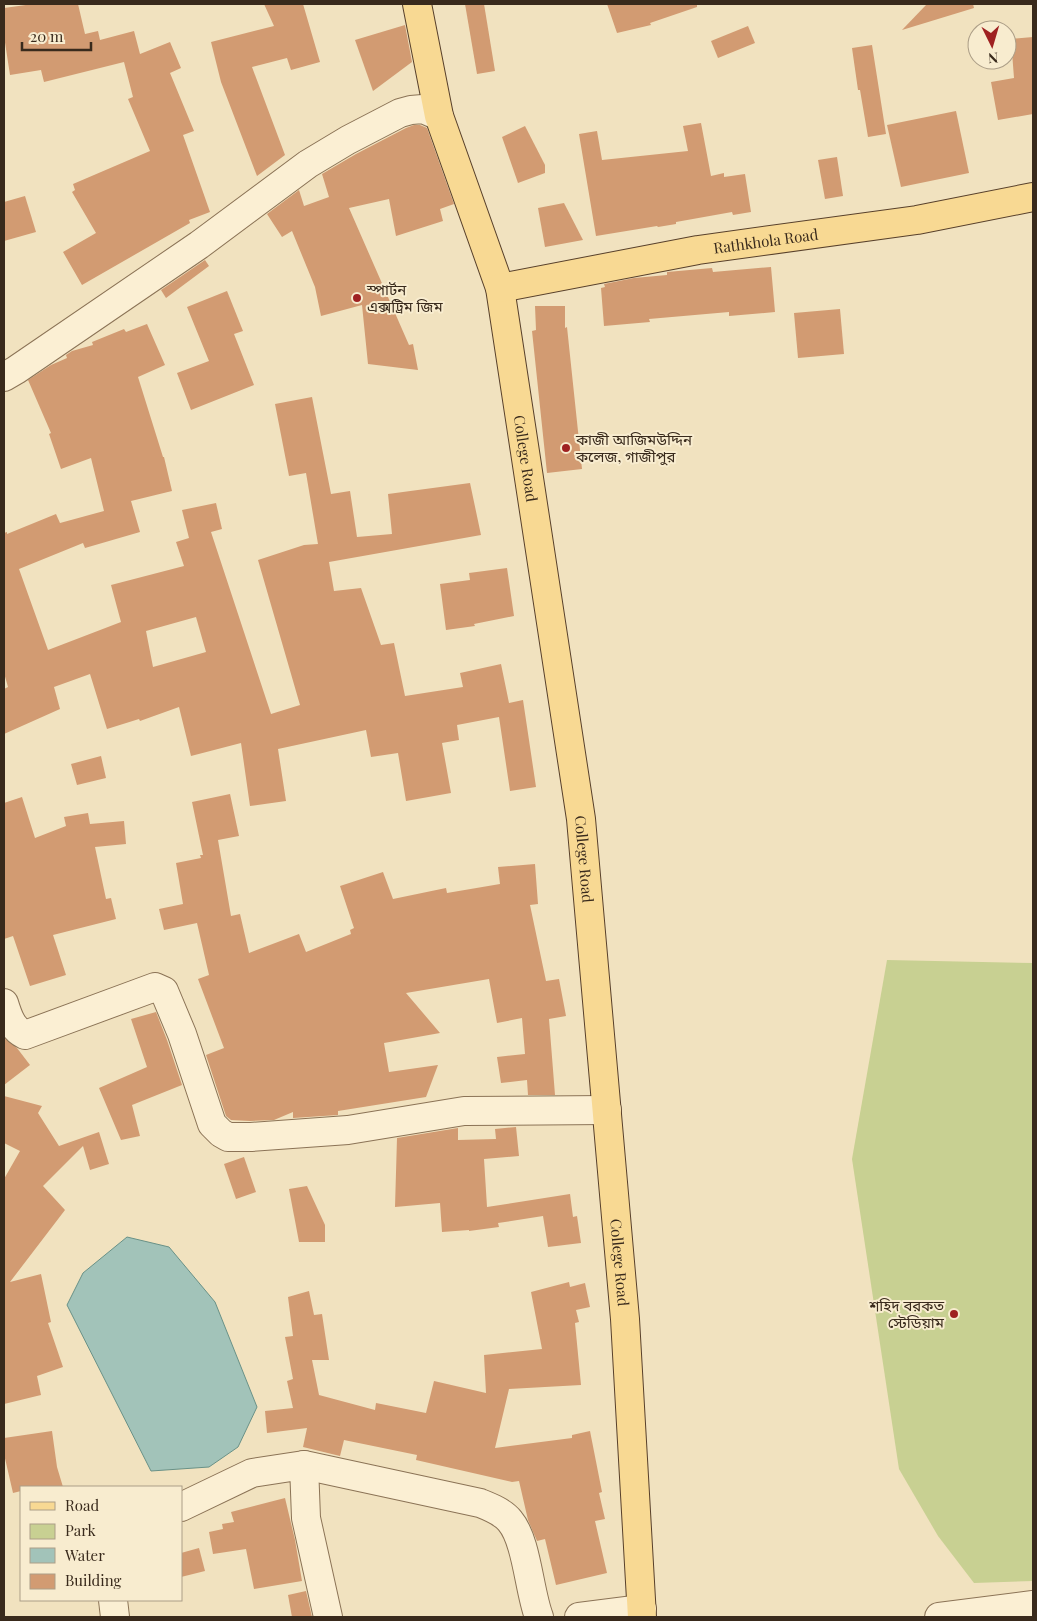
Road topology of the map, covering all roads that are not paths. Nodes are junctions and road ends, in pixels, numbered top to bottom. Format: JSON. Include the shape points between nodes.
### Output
{"nodes":[{"id":1,"x":417,"y":4,"type":"edge"},
{"id":2,"x":439,"y":116,"type":"junction"},
{"id":3,"x":1033,"y":196,"type":"edge"},
{"id":4,"x":500,"y":288,"type":"junction"},
{"id":5,"x":4,"y":377,"type":"edge"},
{"id":6,"x":4,"y":1003,"type":"edge"},
{"id":7,"x":607,"y":1110,"type":"junction"},
{"id":8,"x":304,"y":1465,"type":"junction"},
{"id":9,"x":182,"y":1507,"type":"edge"},
{"id":10,"x":113,"y":1601,"type":"edge"},
{"id":11,"x":1033,"y":1605,"type":"edge"},
{"id":12,"x":642,"y":1613,"type":"edge"},
{"id":13,"x":115,"y":1617,"type":"edge"},
{"id":14,"x":328,"y":1617,"type":"edge"},
{"id":15,"x":539,"y":1617,"type":"edge"},
{"id":16,"x":579,"y":1617,"type":"edge"},
{"id":17,"x":939,"y":1617,"type":"edge"}],
"edges":[{"from":1,"to":2,"type":"main road","name":"College Road"},
{"from":2,"to":4,"type":"main road","name":"College Road"},
{"from":2,"to":5,"type":"street","via":[[423,109],[400,113],[348,140],[308,164],[199,245]]},
{"from":3,"to":4,"type":"main road","name":"Rathkhola Road","via":[[916,220],[698,250]]},
{"from":4,"to":7,"type":"main road","name":"College Road","via":[[581,819]]},
{"from":6,"to":7,"type":"street","via":[[15,1029],[25,1035],[155,987],[164,991],[212,1124],[228,1137],[348,1130],[464,1111]]},
{"from":7,"to":12,"type":"main road","name":"College Road","via":[[625,1319]]},
{"from":8,"to":9,"type":"street","via":[[252,1472]]},
{"from":8,"to":14,"type":"street","via":[[306,1518]]},
{"from":8,"to":15,"type":"street","via":[[480,1503],[496,1510],[510,1520],[518,1534]]},
{"from":10,"to":13,"type":"street"},
{"from":11,"to":17,"type":"street"},
{"from":12,"to":16,"type":"street"}]}
